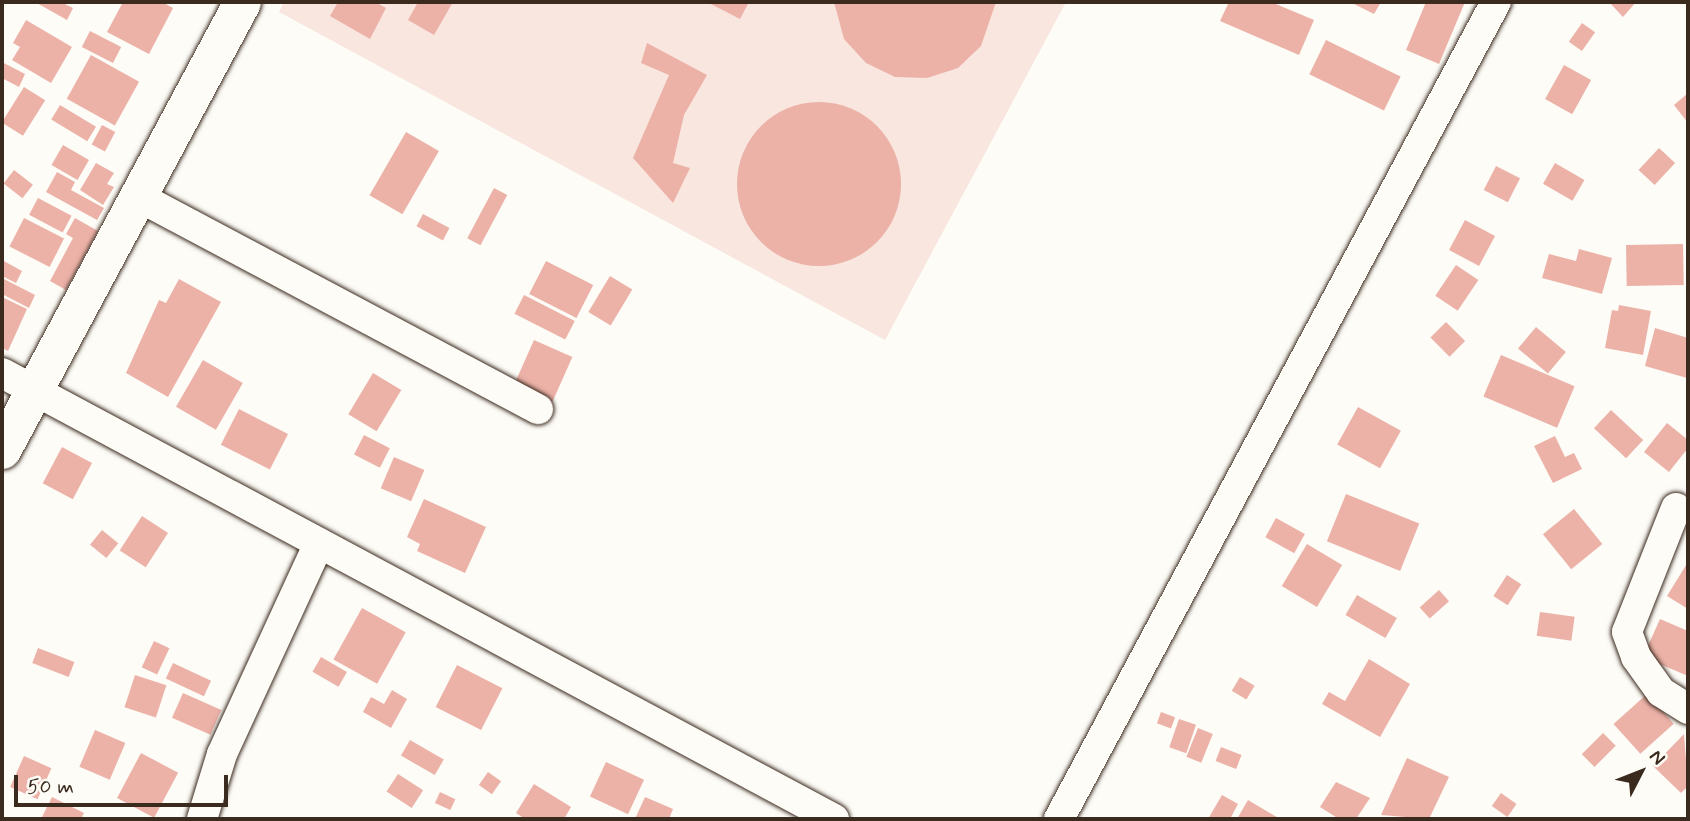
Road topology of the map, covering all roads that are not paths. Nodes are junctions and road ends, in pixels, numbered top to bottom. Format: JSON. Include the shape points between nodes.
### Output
{"nodes":[{"id":1,"x":242,"y":2,"type":"edge"},
{"id":2,"x":1496,"y":2,"type":"edge"},
{"id":3,"x":139,"y":197,"type":"junction"},
{"id":4,"x":2,"y":373,"type":"edge"},
{"id":5,"x":34,"y":390,"type":"junction"},
{"id":6,"x":538,"y":408,"type":"dead end"},
{"id":7,"x":2,"y":450,"type":"edge"},
{"id":8,"x":1676,"y":508,"type":"dead end"},
{"id":9,"x":319,"y":543,"type":"junction"},
{"id":10,"x":1688,"y":709,"type":"edge"},
{"id":11,"x":202,"y":819,"type":"edge"},
{"id":12,"x":834,"y":819,"type":"edge"},
{"id":13,"x":1059,"y":819,"type":"edge"}],
"edges":[{"from":1,"to":3,"type":"street"},
{"from":2,"to":13,"type":"street"},
{"from":3,"to":5,"type":"street"},
{"from":3,"to":6,"type":"street"},
{"from":4,"to":5,"type":"street"},
{"from":5,"to":7,"type":"street"},
{"from":5,"to":9,"type":"street"},
{"from":8,"to":10,"type":"street","via":[[1627,632],[1636,657],[1661,692]]},
{"from":9,"to":11,"type":"street","via":[[222,754]]},
{"from":9,"to":12,"type":"street"}]}
